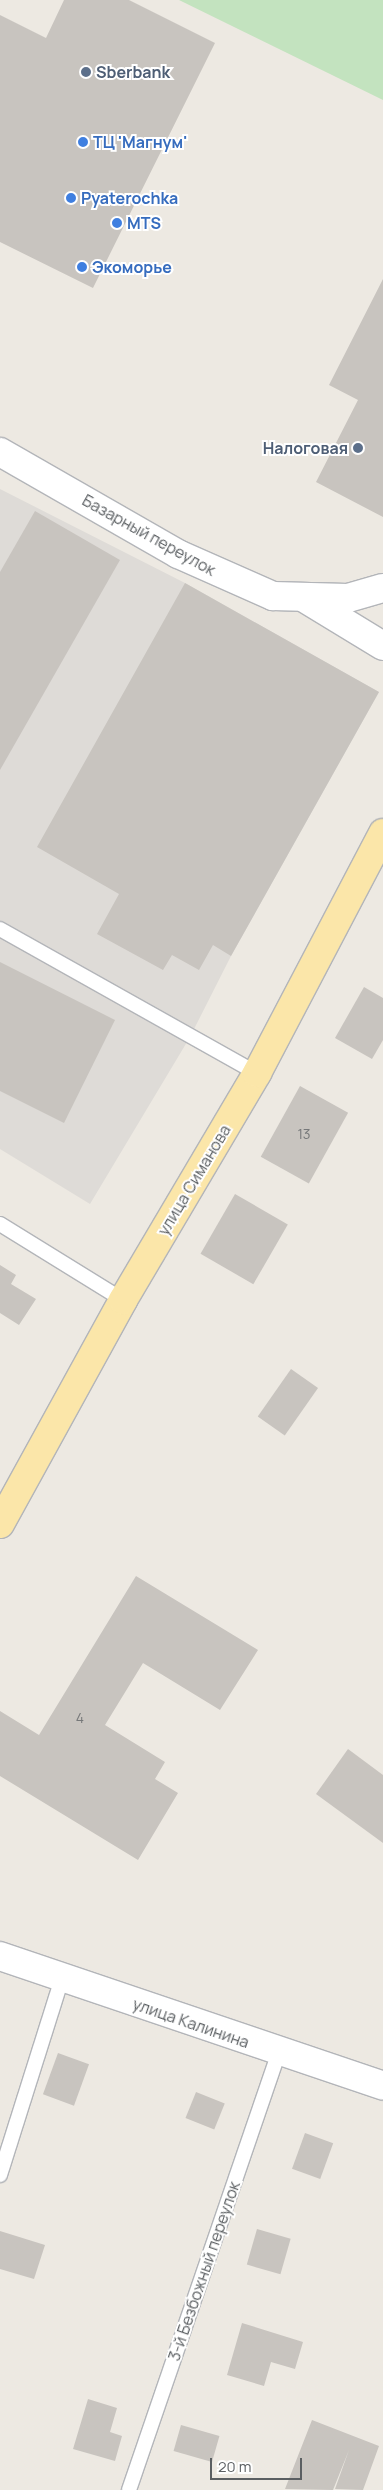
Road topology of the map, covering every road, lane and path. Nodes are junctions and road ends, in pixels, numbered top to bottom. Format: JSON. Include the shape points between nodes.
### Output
{"nodes":[{"id":1,"x":0,"y":452,"type":"edge"},
{"id":2,"x":383,"y":588,"type":"edge"},
{"id":3,"x":306,"y":599,"type":"junction"},
{"id":4,"x":383,"y":646,"type":"edge"},
{"id":5,"x":383,"y":833,"type":"edge"},
{"id":6,"x":0,"y":929,"type":"edge"},
{"id":7,"x":257,"y":1073,"type":"junction"},
{"id":8,"x":0,"y":1224,"type":"edge"},
{"id":9,"x":123,"y":1300,"type":"junction"},
{"id":10,"x":0,"y":1524,"type":"edge"},
{"id":11,"x":0,"y":1956,"type":"edge"},
{"id":12,"x":62,"y":1978,"type":"junction"},
{"id":13,"x":279,"y":2053,"type":"junction"},
{"id":14,"x":383,"y":2086,"type":"edge"},
{"id":15,"x":0,"y":2175,"type":"edge"},
{"id":16,"x":129,"y":2490,"type":"edge"}],
"edges":[{"from":1,"to":3,"type":"main road","name":"Базарный переулок","via":[[178,554],[273,596]]},
{"from":2,"to":3,"type":"main road","name":"Базарный переулок","via":[[348,598]]},
{"from":3,"to":4,"type":"main road","name":"Базарный переулок"},
{"from":5,"to":7,"type":"main road","name":"улица Симанова"},
{"from":6,"to":7,"type":"lane"},
{"from":7,"to":9,"type":"main road","name":"улица Симанова"},
{"from":8,"to":9,"type":"lane"},
{"from":9,"to":10,"type":"main road","name":"улица Симанова"},
{"from":11,"to":12,"type":"main road","name":"улица Калинина"},
{"from":12,"to":13,"type":"main road","name":"улица Калинина"},
{"from":12,"to":15,"type":"lane"},
{"from":13,"to":14,"type":"main road","name":"улица Калинина"},
{"from":13,"to":16,"type":"lane","name":"3-й Безбожный переулок"}]}
